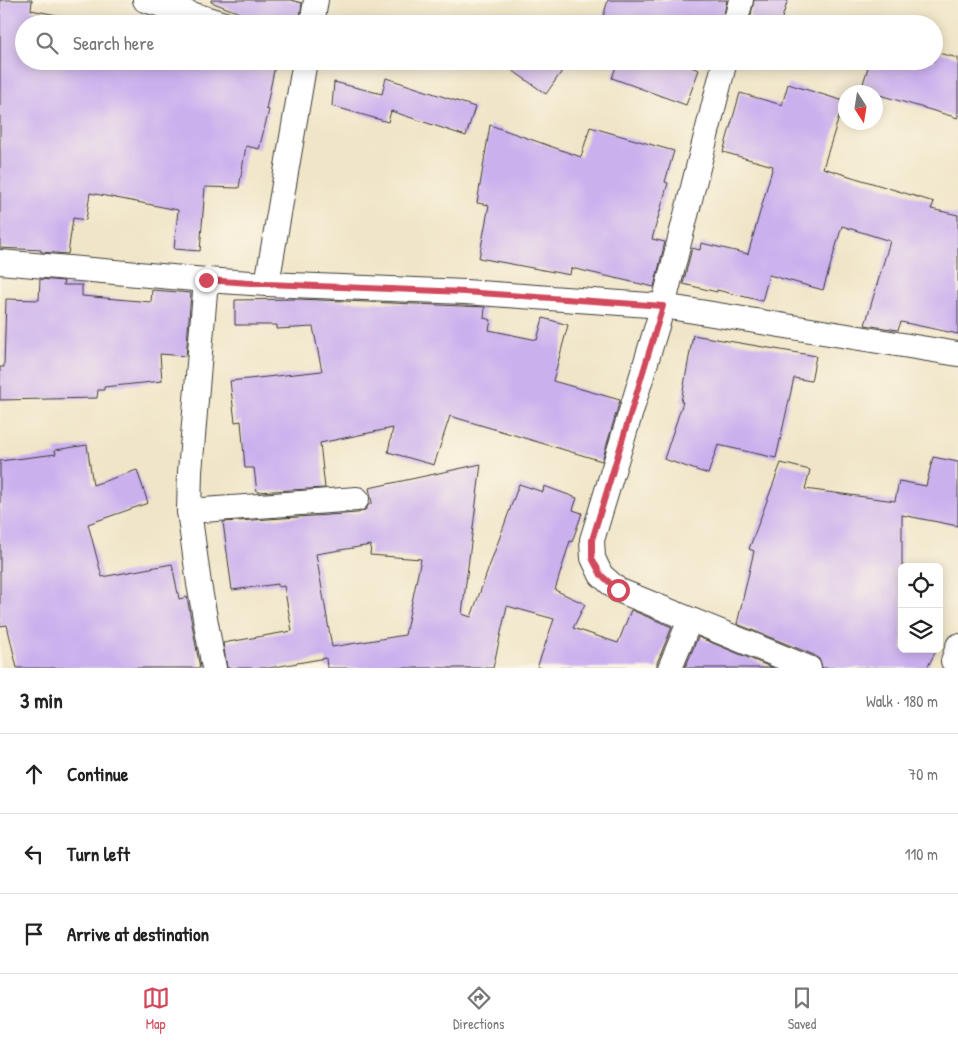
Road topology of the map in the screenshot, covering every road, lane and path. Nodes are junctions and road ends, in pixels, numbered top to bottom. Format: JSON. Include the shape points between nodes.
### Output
{"nodes":[{"id":1,"x":145,"y":0,"type":"edge"},
{"id":2,"x":316,"y":0,"type":"edge"},
{"id":3,"x":741,"y":0,"type":"edge"},
{"id":4,"x":194,"y":15,"type":"edge"},
{"id":5,"x":314,"y":15,"type":"edge"},
{"id":6,"x":737,"y":15,"type":"edge"},
{"id":7,"x":303,"y":70,"type":"edge"},
{"id":8,"x":723,"y":70,"type":"edge"},
{"id":9,"x":0,"y":262,"type":"edge"},
{"id":10,"x":206,"y":280,"type":"junction"},
{"id":11,"x":267,"y":284,"type":"junction"},
{"id":12,"x":663,"y":306,"type":"junction"},
{"id":13,"x":958,"y":354,"type":"edge"},
{"id":14,"x":357,"y":499,"type":"dead end"},
{"id":15,"x":189,"y":511,"type":"junction"},
{"id":16,"x":690,"y":620,"type":"junction"},
{"id":17,"x":214,"y":668,"type":"edge"},
{"id":18,"x":670,"y":668,"type":"edge"},
{"id":19,"x":809,"y":668,"type":"edge"}],
"edges":[{"from":1,"to":4,"type":"street"},
{"from":2,"to":5,"type":"street"},
{"from":3,"to":6,"type":"street"},
{"from":7,"to":11,"type":"street"},
{"from":8,"to":12,"type":"street"},
{"from":9,"to":10,"type":"street"},
{"from":10,"to":11,"type":"street"},
{"from":10,"to":15,"type":"street"},
{"from":11,"to":12,"type":"street","via":[[465,292]]},
{"from":12,"to":13,"type":"street"},
{"from":12,"to":16,"type":"street","via":[[592,540],[592,558],[601,575],[618,590]]},
{"from":14,"to":15,"type":"street"},
{"from":15,"to":17,"type":"street"},
{"from":16,"to":18,"type":"street"},
{"from":16,"to":19,"type":"street"}]}
